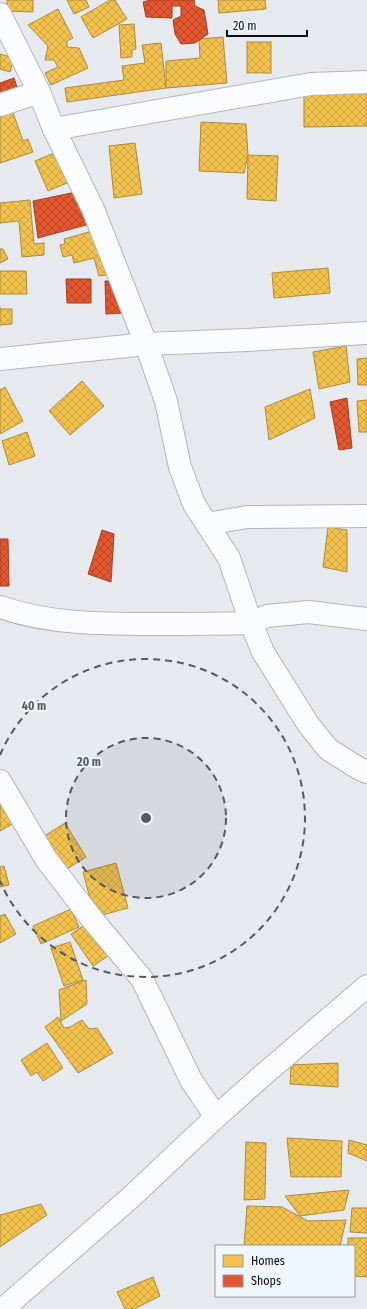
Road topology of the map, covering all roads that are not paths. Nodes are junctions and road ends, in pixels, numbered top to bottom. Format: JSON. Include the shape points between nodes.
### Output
{"nodes":[{"id":1,"x":0,"y":14,"type":"edge"},
{"id":2,"x":367,"y":82,"type":"edge"},
{"id":3,"x":39,"y":92,"type":"junction"},
{"id":4,"x":0,"y":105,"type":"edge"},
{"id":5,"x":54,"y":129,"type":"junction"},
{"id":6,"x":367,"y":333,"type":"edge"},
{"id":7,"x":146,"y":344,"type":"junction"},
{"id":8,"x":0,"y":359,"type":"edge"},
{"id":9,"x":367,"y":516,"type":"edge"},
{"id":10,"x":207,"y":524,"type":"junction"},
{"id":11,"x":0,"y":607,"type":"edge"},
{"id":12,"x":367,"y":619,"type":"edge"},
{"id":13,"x":251,"y":622,"type":"junction"},
{"id":14,"x":367,"y":772,"type":"edge"},
{"id":15,"x":0,"y":781,"type":"edge"},
{"id":16,"x":367,"y":986,"type":"edge"},
{"id":17,"x":216,"y":1117,"type":"junction"},
{"id":18,"x":3,"y":1309,"type":"edge"}],
"edges":[{"from":1,"to":3,"type":"street"},
{"from":2,"to":5,"type":"street","via":[[312,84]]},
{"from":3,"to":4,"type":"street"},
{"from":3,"to":5,"type":"street"},
{"from":5,"to":7,"type":"street","via":[[93,209]]},
{"from":6,"to":7,"type":"street"},
{"from":7,"to":8,"type":"street"},
{"from":7,"to":10,"type":"street","via":[[166,401],[180,467],[194,504]]},
{"from":9,"to":10,"type":"street","via":[[247,517]]},
{"from":10,"to":13,"type":"street","via":[[229,558]]},
{"from":11,"to":13,"type":"street","via":[[21,615],[84,623]]},
{"from":12,"to":13,"type":"street","via":[[308,612],[267,616]]},
{"from":13,"to":14,"type":"street","via":[[263,652],[308,724],[328,749]]},
{"from":15,"to":17,"type":"street","via":[[46,859],[142,979],[191,1080]]},
{"from":16,"to":17,"type":"street"},
{"from":17,"to":18,"type":"street","via":[[129,1199]]}]}
